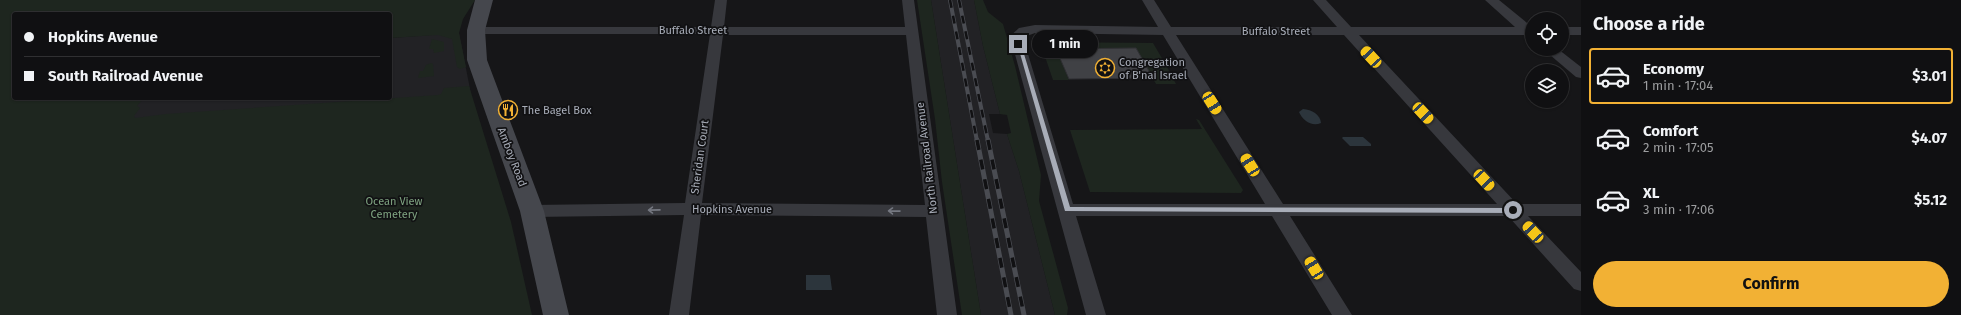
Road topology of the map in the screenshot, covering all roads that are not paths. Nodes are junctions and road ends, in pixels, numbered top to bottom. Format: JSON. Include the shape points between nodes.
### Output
{"nodes":[{"id":1,"x":484,"y":0,"type":"edge"},
{"id":2,"x":721,"y":0,"type":"edge"},
{"id":3,"x":908,"y":0,"type":"edge"},
{"id":4,"x":1148,"y":0,"type":"edge"},
{"id":5,"x":1319,"y":0,"type":"edge"},
{"id":6,"x":1491,"y":0,"type":"edge"},
{"id":7,"x":1525,"y":27,"type":"edge"},
{"id":8,"x":475,"y":30,"type":"junction"},
{"id":9,"x":717,"y":30,"type":"junction"},
{"id":10,"x":912,"y":31,"type":"junction"},
{"id":11,"x":1168,"y":31,"type":"junction"},
{"id":12,"x":1348,"y":31,"type":"junction"},
{"id":13,"x":1569,"y":31,"type":"edge"},
{"id":14,"x":1581,"y":31,"type":"edge"},
{"id":15,"x":1525,"y":32,"type":"edge"},
{"id":16,"x":1559,"y":56,"type":"edge"},
{"id":17,"x":1581,"y":74,"type":"edge"},
{"id":18,"x":693,"y":209,"type":"junction"},
{"id":19,"x":1067,"y":210,"type":"junction"},
{"id":20,"x":1278,"y":210,"type":"junction"},
{"id":21,"x":1513,"y":210,"type":"junction"},
{"id":22,"x":1581,"y":210,"type":"edge"},
{"id":23,"x":532,"y":211,"type":"junction"},
{"id":24,"x":933,"y":211,"type":"junction"},
{"id":25,"x":1581,"y":284,"type":"edge"},
{"id":26,"x":556,"y":315,"type":"edge"},
{"id":27,"x":679,"y":315,"type":"edge"},
{"id":28,"x":947,"y":315,"type":"edge"},
{"id":29,"x":1096,"y":315,"type":"edge"},
{"id":30,"x":1342,"y":315,"type":"edge"}],
"edges":[{"from":1,"to":8,"type":"main road","name":"Amboy Road"},
{"from":2,"to":9,"type":"street","name":"Sheridan Court"},
{"from":3,"to":10,"type":"street","name":"North Railroad Avenue"},
{"from":4,"to":11,"type":"street"},
{"from":5,"to":12,"type":"street"},
{"from":6,"to":7,"type":"street"},
{"from":8,"to":9,"type":"street","name":"Buffalo Street"},
{"from":8,"to":23,"type":"main road","name":"Amboy Road","via":[[474,47],[477,60]]},
{"from":9,"to":10,"type":"street","name":"Buffalo Street"},
{"from":9,"to":18,"type":"street","name":"Sheridan Court"},
{"from":10,"to":24,"type":"street","name":"North Railroad Avenue"},
{"from":11,"to":12,"type":"street","name":"Buffalo Street"},
{"from":11,"to":19,"type":"street","name":"Buffalo Street","via":[[1035,29],[1020,32],[1017,36]]},
{"from":11,"to":20,"type":"street"},
{"from":12,"to":15,"type":"street","name":"Buffalo Street"},
{"from":12,"to":21,"type":"street"},
{"from":13,"to":14,"type":"street"},
{"from":16,"to":17,"type":"street"},
{"from":18,"to":23,"type":"street","name":"Hopkins Avenue","one_way":true},
{"from":24,"to":18,"type":"street","name":"Hopkins Avenue","one_way":true},
{"from":18,"to":27,"type":"street","name":"Sheridan Court"},
{"from":19,"to":20,"type":"street"},
{"from":19,"to":29,"type":"street"},
{"from":20,"to":21,"type":"street"},
{"from":20,"to":30,"type":"street"},
{"from":21,"to":22,"type":"street"},
{"from":21,"to":25,"type":"street"},
{"from":23,"to":26,"type":"main road","name":"Amboy Road"},
{"from":24,"to":28,"type":"street","name":"North Railroad Avenue"}]}
